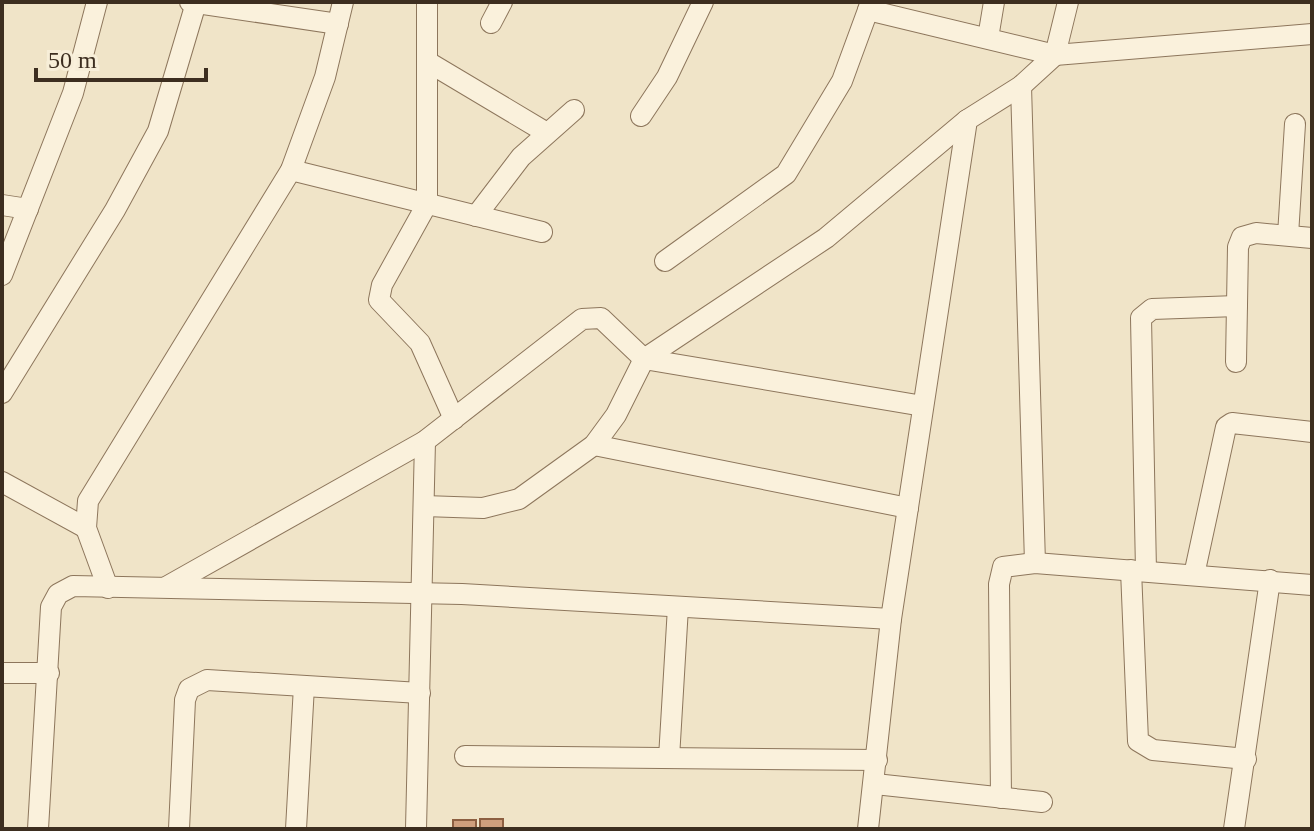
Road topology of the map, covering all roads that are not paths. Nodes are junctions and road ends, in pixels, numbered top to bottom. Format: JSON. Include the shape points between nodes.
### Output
{"nodes":[{"id":1,"x":97,"y":2,"type":"edge"},
{"id":2,"x":190,"y":2,"type":"edge"},
{"id":3,"x":343,"y":2,"type":"edge"},
{"id":4,"x":427,"y":2,"type":"edge"},
{"id":5,"x":502,"y":2,"type":"edge"},
{"id":6,"x":703,"y":2,"type":"edge"},
{"id":7,"x":994,"y":2,"type":"edge"},
{"id":8,"x":1068,"y":2,"type":"edge"},
{"id":9,"x":196,"y":3,"type":"edge"},
{"id":10,"x":870,"y":6,"type":"edge"},
{"id":11,"x":491,"y":23,"type":"dead end"},
{"id":12,"x":338,"y":24,"type":"junction"},
{"id":13,"x":1312,"y":34,"type":"edge"},
{"id":14,"x":988,"y":38,"type":"junction"},
{"id":15,"x":1055,"y":55,"type":"junction"},
{"id":16,"x":428,"y":62,"type":"junction"},
{"id":17,"x":1021,"y":86,"type":"junction"},
{"id":18,"x":574,"y":110,"type":"dead end"},
{"id":19,"x":641,"y":116,"type":"dead end"},
{"id":20,"x":967,"y":120,"type":"junction"},
{"id":21,"x":1295,"y":124,"type":"dead end"},
{"id":22,"x":547,"y":133,"type":"junction"},
{"id":23,"x":291,"y":170,"type":"junction"},
{"id":24,"x":427,"y":204,"type":"junction"},
{"id":25,"x":2,"y":205,"type":"edge"},
{"id":26,"x":28,"y":209,"type":"junction"},
{"id":27,"x":476,"y":216,"type":"junction"},
{"id":28,"x":542,"y":232,"type":"dead end"},
{"id":29,"x":1288,"y":235,"type":"junction"},
{"id":30,"x":1312,"y":238,"type":"edge"},
{"id":31,"x":665,"y":261,"type":"dead end"},
{"id":32,"x":2,"y":275,"type":"edge"},
{"id":33,"x":1237,"y":306,"type":"junction"},
{"id":34,"x":644,"y":359,"type":"junction"},
{"id":35,"x":1236,"y":362,"type":"dead end"},
{"id":36,"x":2,"y":393,"type":"edge"},
{"id":37,"x":923,"y":406,"type":"junction"},
{"id":38,"x":454,"y":419,"type":"junction"},
{"id":39,"x":1312,"y":432,"type":"edge"},
{"id":40,"x":425,"y":441,"type":"junction"},
{"id":41,"x":594,"y":445,"type":"junction"},
{"id":42,"x":2,"y":482,"type":"edge"},
{"id":43,"x":424,"y":506,"type":"junction"},
{"id":44,"x":908,"y":508,"type":"junction"},
{"id":45,"x":86,"y":528,"type":"junction"},
{"id":46,"x":1035,"y":563,"type":"junction"},
{"id":47,"x":1139,"y":571,"type":"junction"},
{"id":48,"x":1194,"y":575,"type":"junction"},
{"id":49,"x":1270,"y":580,"type":"junction"},
{"id":50,"x":1312,"y":585,"type":"edge"},
{"id":51,"x":166,"y":587,"type":"junction"},
{"id":52,"x":108,"y":588,"type":"junction"},
{"id":53,"x":422,"y":593,"type":"junction"},
{"id":54,"x":678,"y":607,"type":"junction"},
{"id":55,"x":891,"y":619,"type":"junction"},
{"id":56,"x":2,"y":673,"type":"edge"},
{"id":57,"x":49,"y":673,"type":"junction"},
{"id":58,"x":304,"y":686,"type":"junction"},
{"id":59,"x":420,"y":693,"type":"junction"},
{"id":60,"x":465,"y":756,"type":"dead end"},
{"id":61,"x":669,"y":758,"type":"junction"},
{"id":62,"x":1246,"y":759,"type":"junction"},
{"id":63,"x":877,"y":760,"type":"junction"},
{"id":64,"x":875,"y":784,"type":"junction"},
{"id":65,"x":1001,"y":798,"type":"junction"},
{"id":66,"x":1042,"y":802,"type":"dead end"},
{"id":67,"x":38,"y":829,"type":"edge"},
{"id":68,"x":179,"y":829,"type":"edge"},
{"id":69,"x":296,"y":829,"type":"edge"},
{"id":70,"x":416,"y":829,"type":"edge"},
{"id":71,"x":868,"y":829,"type":"edge"},
{"id":72,"x":1234,"y":829,"type":"edge"}],
"edges":[{"from":1,"to":26,"type":"street","via":[[73,93]]},
{"from":2,"to":9,"type":"street"},
{"from":3,"to":12,"type":"street"},
{"from":4,"to":16,"type":"street"},
{"from":5,"to":11,"type":"street"},
{"from":6,"to":19,"type":"street","via":[[679,55]]},
{"from":7,"to":14,"type":"street"},
{"from":8,"to":15,"type":"street"},
{"from":9,"to":12,"type":"street"},
{"from":9,"to":36,"type":"street","via":[[152,145]]},
{"from":10,"to":14,"type":"street"},
{"from":10,"to":31,"type":"street","via":[[842,81],[786,174]]},
{"from":12,"to":23,"type":"street"},
{"from":13,"to":15,"type":"street"},
{"from":14,"to":15,"type":"street"},
{"from":15,"to":17,"type":"street"},
{"from":16,"to":22,"type":"street"},
{"from":16,"to":24,"type":"street"},
{"from":17,"to":20,"type":"street"},
{"from":17,"to":46,"type":"street"},
{"from":18,"to":22,"type":"street"},
{"from":20,"to":34,"type":"street","via":[[826,238]]},
{"from":20,"to":37,"type":"street"},
{"from":21,"to":29,"type":"street"},
{"from":22,"to":27,"type":"street"},
{"from":23,"to":24,"type":"street"},
{"from":23,"to":45,"type":"street","via":[[88,501]]},
{"from":24,"to":27,"type":"street"},
{"from":24,"to":38,"type":"street","via":[[382,285],[379,300],[420,343]]},
{"from":25,"to":26,"type":"street"},
{"from":26,"to":32,"type":"street"},
{"from":27,"to":28,"type":"street"},
{"from":29,"to":30,"type":"street"},
{"from":29,"to":33,"type":"street","via":[[1242,237]]},
{"from":33,"to":35,"type":"street"},
{"from":33,"to":47,"type":"street","via":[[1152,309],[1141,318]]},
{"from":34,"to":37,"type":"street"},
{"from":34,"to":38,"type":"street","via":[[601,318],[582,319]]},
{"from":34,"to":41,"type":"street"},
{"from":37,"to":44,"type":"street"},
{"from":38,"to":40,"type":"street"},
{"from":39,"to":48,"type":"street","via":[[1232,423],[1226,427]]},
{"from":40,"to":43,"type":"street"},
{"from":40,"to":51,"type":"street"},
{"from":41,"to":43,"type":"street","via":[[519,499],[483,508]]},
{"from":41,"to":44,"type":"street"},
{"from":42,"to":45,"type":"street"},
{"from":43,"to":53,"type":"street"},
{"from":44,"to":55,"type":"street"},
{"from":45,"to":52,"type":"street"},
{"from":46,"to":47,"type":"street"},
{"from":46,"to":65,"type":"street","via":[[1011,564],[999,573]]},
{"from":47,"to":48,"type":"street"},
{"from":47,"to":62,"type":"street","via":[[1138,741],[1153,750]]},
{"from":48,"to":49,"type":"street"},
{"from":49,"to":50,"type":"street"},
{"from":49,"to":62,"type":"street"},
{"from":51,"to":52,"type":"street"},
{"from":51,"to":53,"type":"street"},
{"from":52,"to":57,"type":"street","via":[[73,586],[58,594],[51,607]]},
{"from":53,"to":54,"type":"street"},
{"from":53,"to":59,"type":"street"},
{"from":54,"to":55,"type":"street"},
{"from":54,"to":61,"type":"street"},
{"from":55,"to":63,"type":"street"},
{"from":56,"to":57,"type":"street"},
{"from":57,"to":67,"type":"street"},
{"from":58,"to":59,"type":"street"},
{"from":58,"to":68,"type":"street","via":[[207,680],[189,689]]},
{"from":58,"to":69,"type":"street"},
{"from":59,"to":70,"type":"street"},
{"from":60,"to":61,"type":"street"},
{"from":61,"to":63,"type":"street"},
{"from":62,"to":72,"type":"street"},
{"from":63,"to":64,"type":"street"},
{"from":64,"to":65,"type":"street"},
{"from":64,"to":71,"type":"street"},
{"from":65,"to":66,"type":"street"}]}
